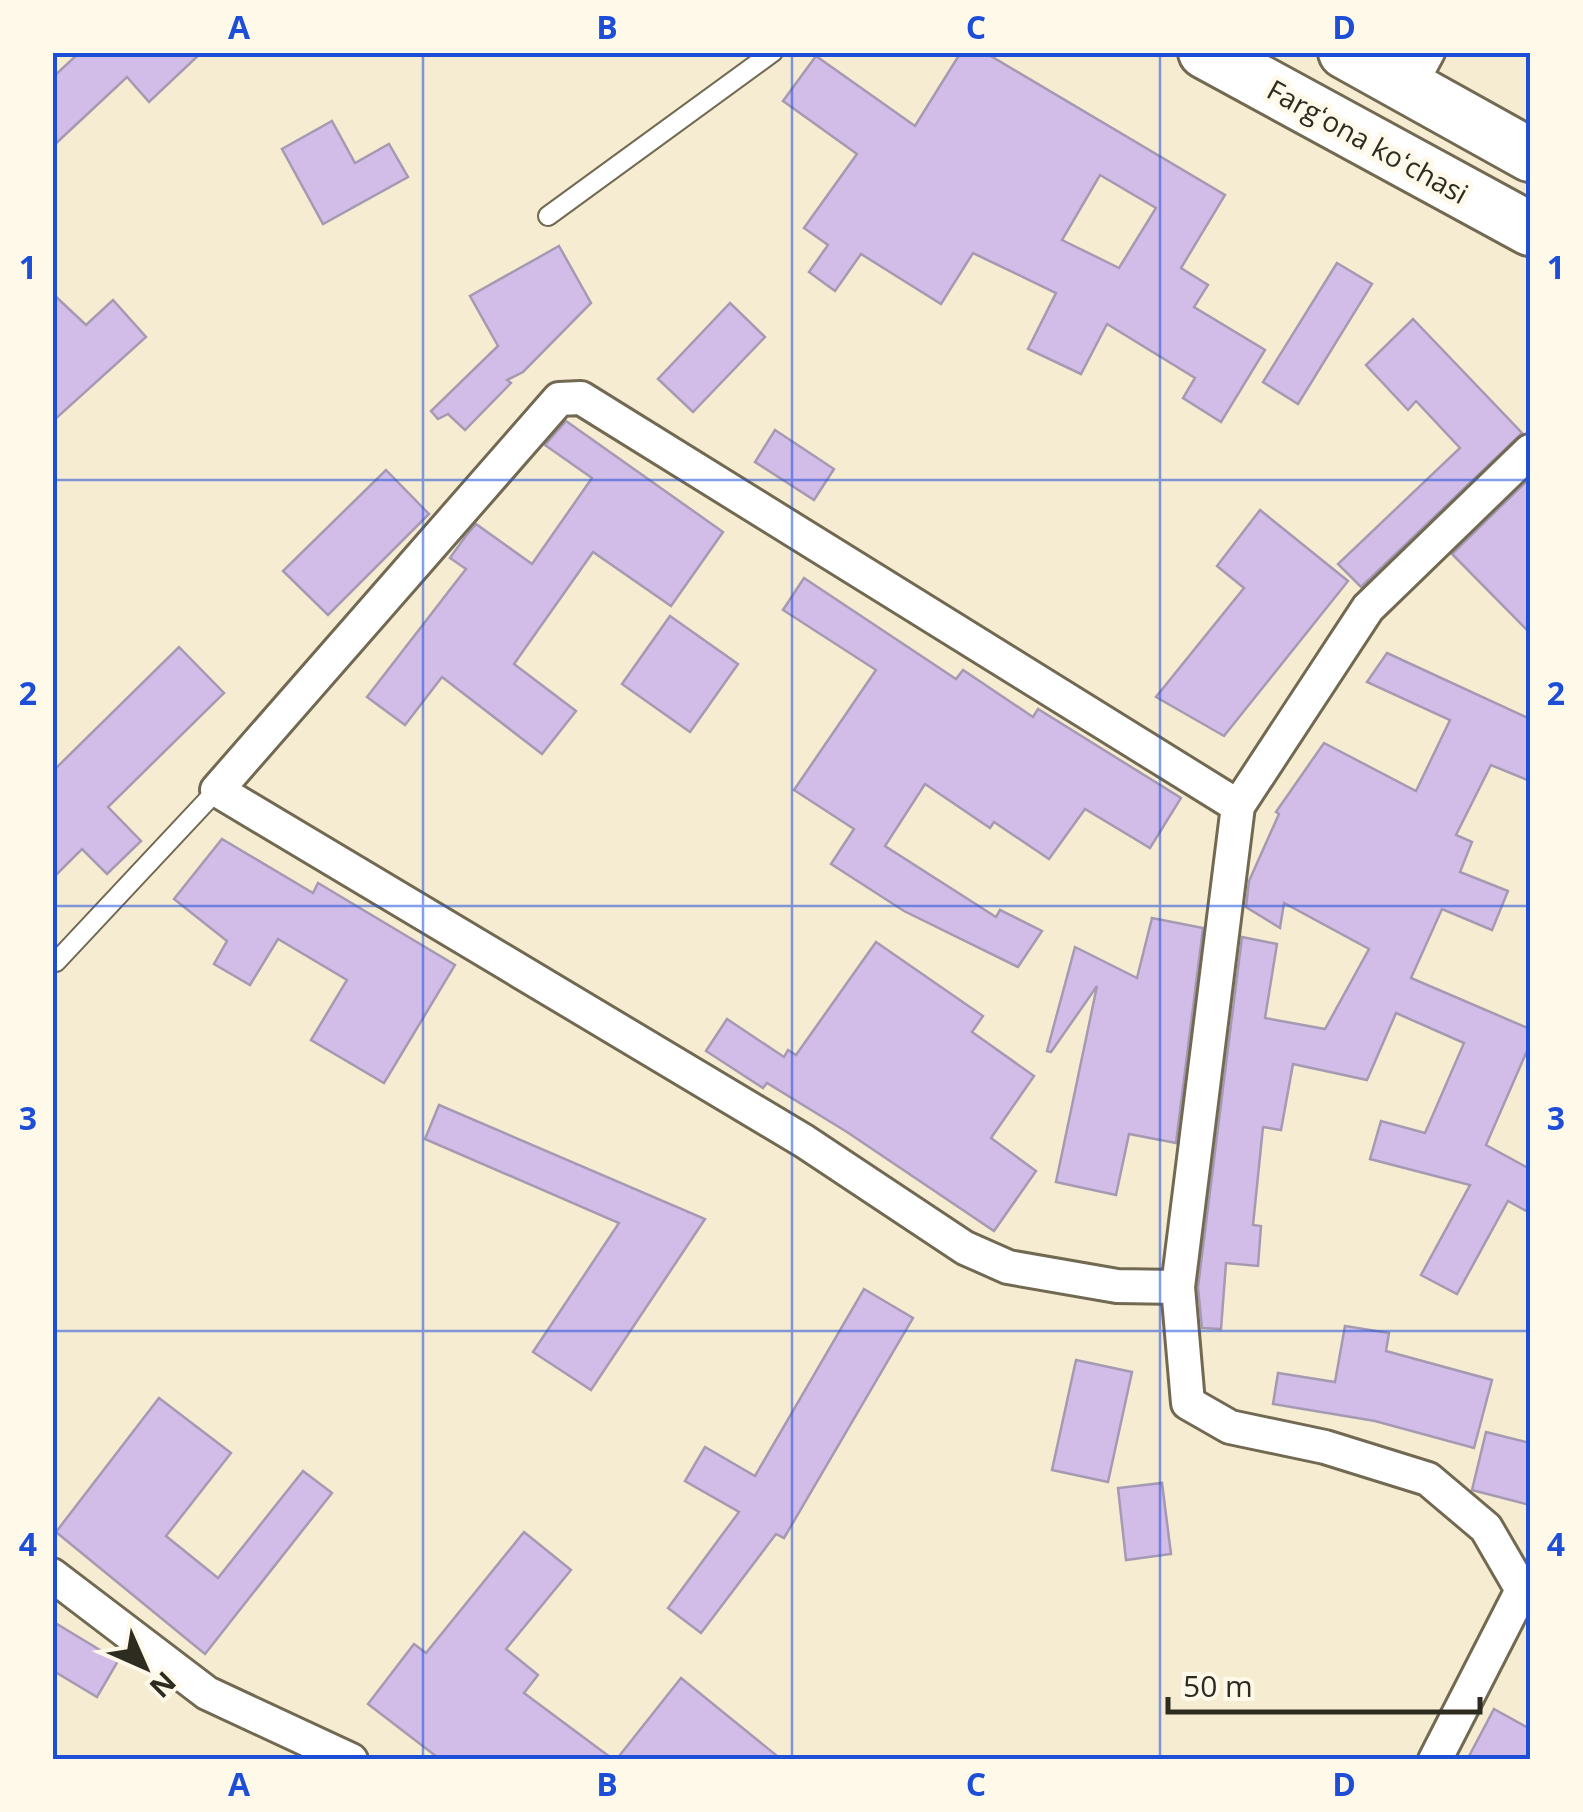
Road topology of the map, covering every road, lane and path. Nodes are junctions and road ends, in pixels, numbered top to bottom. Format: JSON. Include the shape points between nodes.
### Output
{"nodes":[{"id":1,"x":773,"y":52,"type":"edge"},
{"id":2,"x":1206,"y":52,"type":"edge"},
{"id":3,"x":1345,"y":52,"type":"edge"},
{"id":4,"x":1418,"y":70,"type":"edge"},
{"id":5,"x":1530,"y":154,"type":"edge"},
{"id":6,"x":548,"y":216,"type":"dead end"},
{"id":7,"x":1530,"y":230,"type":"edge"},
{"id":8,"x":1530,"y":451,"type":"edge"},
{"id":9,"x":217,"y":790,"type":"junction"},
{"id":10,"x":1238,"y":806,"type":"junction"},
{"id":11,"x":56,"y":962,"type":"dead end"},
{"id":12,"x":1178,"y":1287,"type":"junction"},
{"id":13,"x":52,"y":1575,"type":"edge"},
{"id":14,"x":1526,"y":1591,"type":"edge"},
{"id":15,"x":351,"y":1760,"type":"edge"},
{"id":16,"x":1435,"y":1760,"type":"edge"}],
"edges":[{"from":1,"to":6,"type":"lane"},
{"from":2,"to":7,"type":"main road","name":"Fargʻona koʻchasi"},
{"from":3,"to":4,"type":"main road"},
{"from":4,"to":5,"type":"main road"},
{"from":8,"to":10,"type":"street","via":[[1368,608]]},
{"from":9,"to":10,"type":"street","via":[[560,400],[581,398]]},
{"from":9,"to":11,"type":"lane"},
{"from":9,"to":12,"type":"street","via":[[804,1141],[964,1248],[1008,1268],[1117,1286]]},
{"from":10,"to":12,"type":"street"},
{"from":12,"to":14,"type":"street","via":[[1188,1403],[1230,1427],[1428,1479],[1486,1528]]},
{"from":13,"to":15,"type":"street","via":[[207,1693]]},
{"from":14,"to":16,"type":"street"}]}
